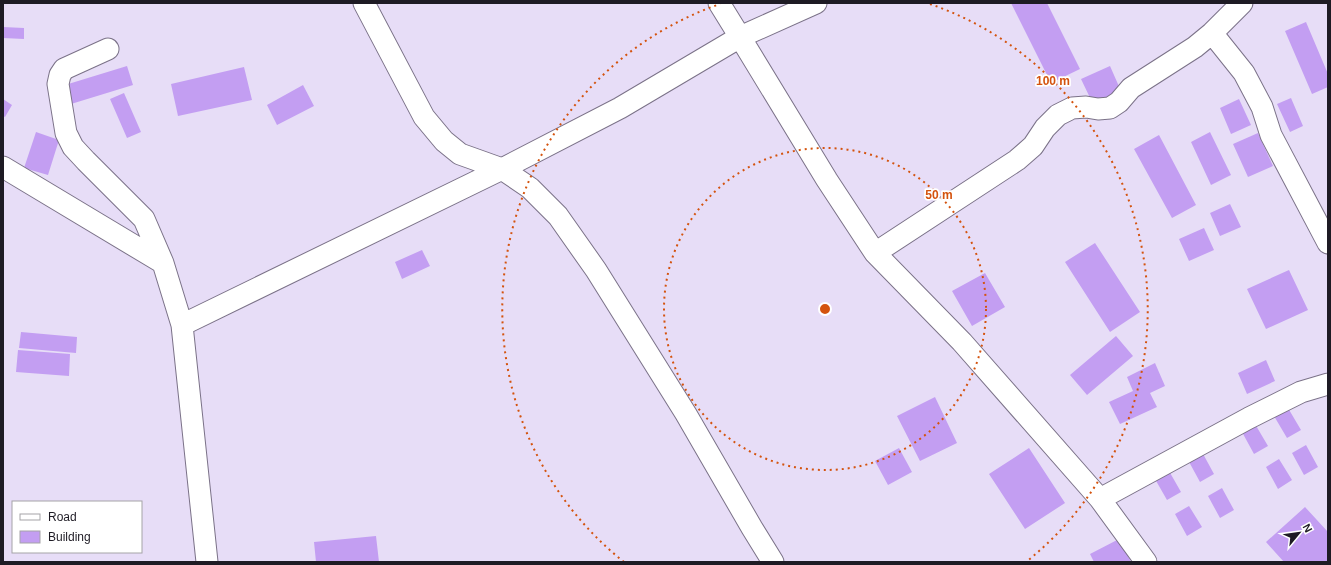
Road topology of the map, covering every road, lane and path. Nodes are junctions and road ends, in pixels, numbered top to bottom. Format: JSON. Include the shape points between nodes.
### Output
{"nodes":[{"id":1,"x":364,"y":3,"type":"edge"},
{"id":2,"x":719,"y":3,"type":"edge"},
{"id":3,"x":816,"y":3,"type":"edge"},
{"id":4,"x":1242,"y":3,"type":"edge"},
{"id":5,"x":1212,"y":33,"type":"junction"},
{"id":6,"x":740,"y":37,"type":"junction"},
{"id":7,"x":108,"y":49,"type":"dead end"},
{"id":8,"x":3,"y":167,"type":"edge"},
{"id":9,"x":502,"y":169,"type":"junction"},
{"id":10,"x":1328,"y":243,"type":"edge"},
{"id":11,"x":875,"y":253,"type":"junction"},
{"id":12,"x":163,"y":262,"type":"junction"},
{"id":13,"x":182,"y":325,"type":"junction"},
{"id":14,"x":1328,"y":384,"type":"edge"},
{"id":15,"x":1100,"y":499,"type":"junction"},
{"id":16,"x":207,"y":562,"type":"edge"},
{"id":17,"x":773,"y":562,"type":"edge"},
{"id":18,"x":1146,"y":562,"type":"edge"}],
"edges":[{"from":1,"to":9,"type":"street","via":[[424,117],[444,141],[460,154]]},
{"from":2,"to":6,"type":"street"},
{"from":3,"to":6,"type":"street"},
{"from":4,"to":5,"type":"street"},
{"from":5,"to":10,"type":"street","via":[[1244,73],[1262,107],[1271,135]]},
{"from":5,"to":11,"type":"street","via":[[1195,47],[1131,88],[1110,108],[1072,108],[1058,115],[1033,146],[1017,160]]},
{"from":6,"to":9,"type":"street","via":[[620,108]]},
{"from":6,"to":11,"type":"street","via":[[827,180]]},
{"from":7,"to":12,"type":"street","via":[[64,69],[60,75],[58,84],[66,133],[73,147],[144,219]]},
{"from":8,"to":12,"type":"street"},
{"from":9,"to":13,"type":"street"},
{"from":9,"to":17,"type":"street","via":[[530,188],[558,216],[596,270],[686,414]]},
{"from":11,"to":15,"type":"street","via":[[962,342]]},
{"from":12,"to":13,"type":"street"},
{"from":13,"to":16,"type":"street"},
{"from":14,"to":15,"type":"street","via":[[1301,392],[1249,418]]},
{"from":15,"to":18,"type":"street"}]}
